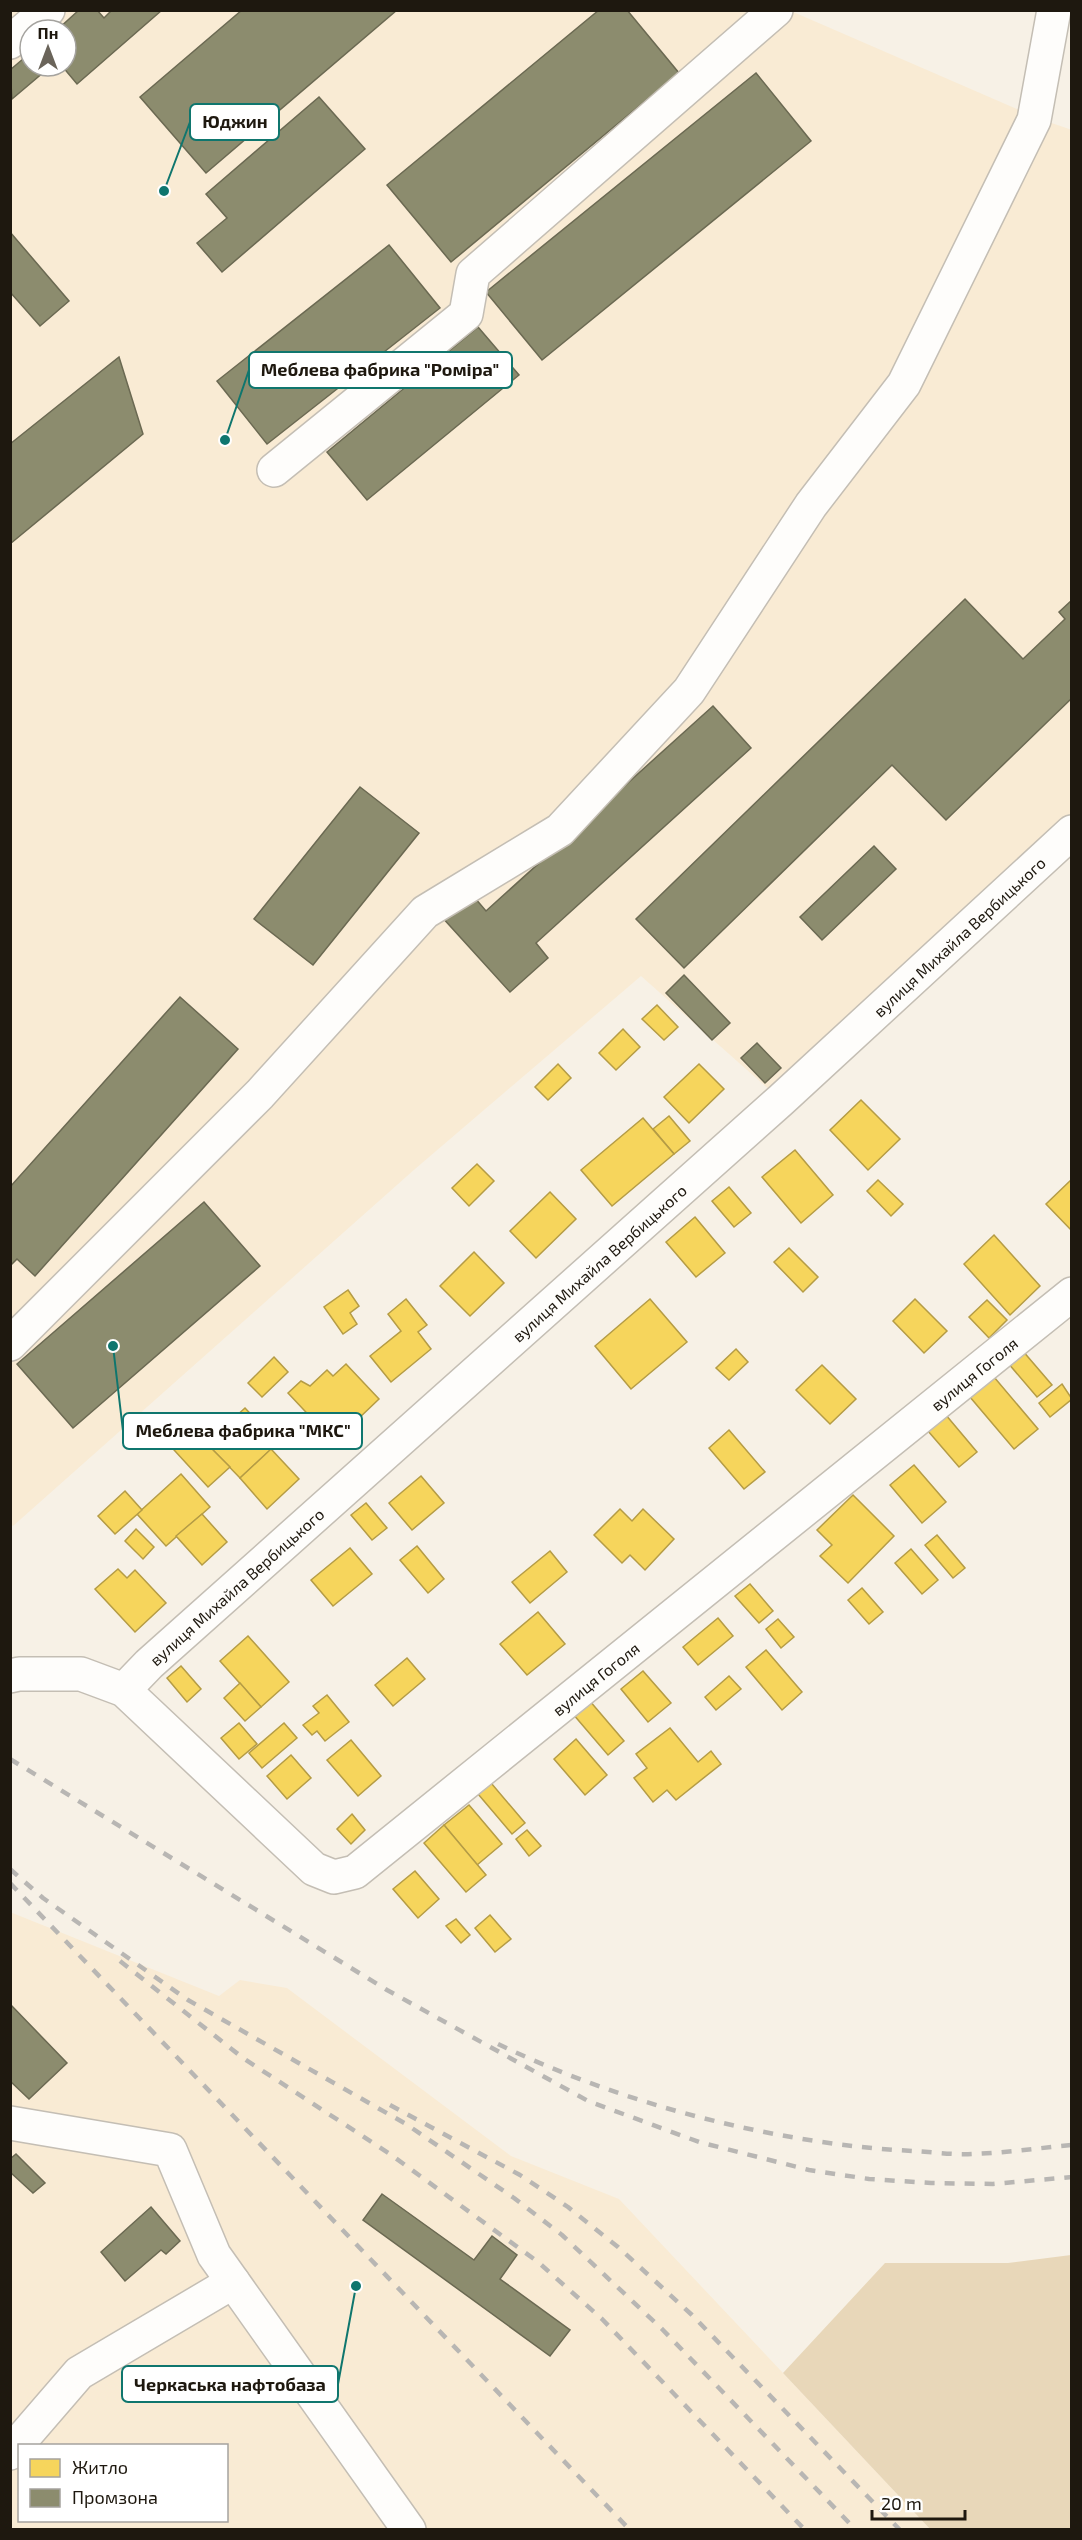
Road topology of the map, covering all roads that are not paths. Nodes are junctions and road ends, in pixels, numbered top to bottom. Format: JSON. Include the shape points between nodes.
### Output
{"nodes":[{"id":1,"x":48,"y":10,"type":"edge"},
{"id":2,"x":776,"y":10,"type":"edge"},
{"id":3,"x":1054,"y":10,"type":"edge"},
{"id":4,"x":10,"y":42,"type":"edge"},
{"id":5,"x":274,"y":470,"type":"dead end"},
{"id":6,"x":1071,"y":832,"type":"edge"},
{"id":7,"x":1071,"y":1294,"type":"edge"},
{"id":8,"x":10,"y":1344,"type":"edge"},
{"id":9,"x":10,"y":1676,"type":"edge"},
{"id":10,"x":124,"y":1690,"type":"junction"},
{"id":11,"x":10,"y":2123,"type":"edge"},
{"id":12,"x":233,"y":2282,"type":"junction"},
{"id":13,"x":10,"y":2453,"type":"edge"},
{"id":14,"x":409,"y":2529,"type":"edge"}],
"edges":[{"from":1,"to":4,"type":"street"},
{"from":2,"to":5,"type":"street","via":[[473,274],[466,314]]},
{"from":3,"to":8,"type":"street","via":[[1034,120],[904,384],[811,505],[689,691],[560,830],[425,912],[260,1094]]},
{"from":6,"to":10,"type":"street","name":"вулиця Михайла Вербицького","via":[[781,1100]]},
{"from":7,"to":10,"type":"street","name":"вулиця Гоголя","via":[[355,1872],[334,1877],[314,1869]]},
{"from":9,"to":10,"type":"street","via":[[81,1674]]},
{"from":11,"to":12,"type":"street","via":[[170,2150],[214,2255]]},
{"from":12,"to":13,"type":"street","via":[[79,2373]]},
{"from":12,"to":14,"type":"street"}]}
